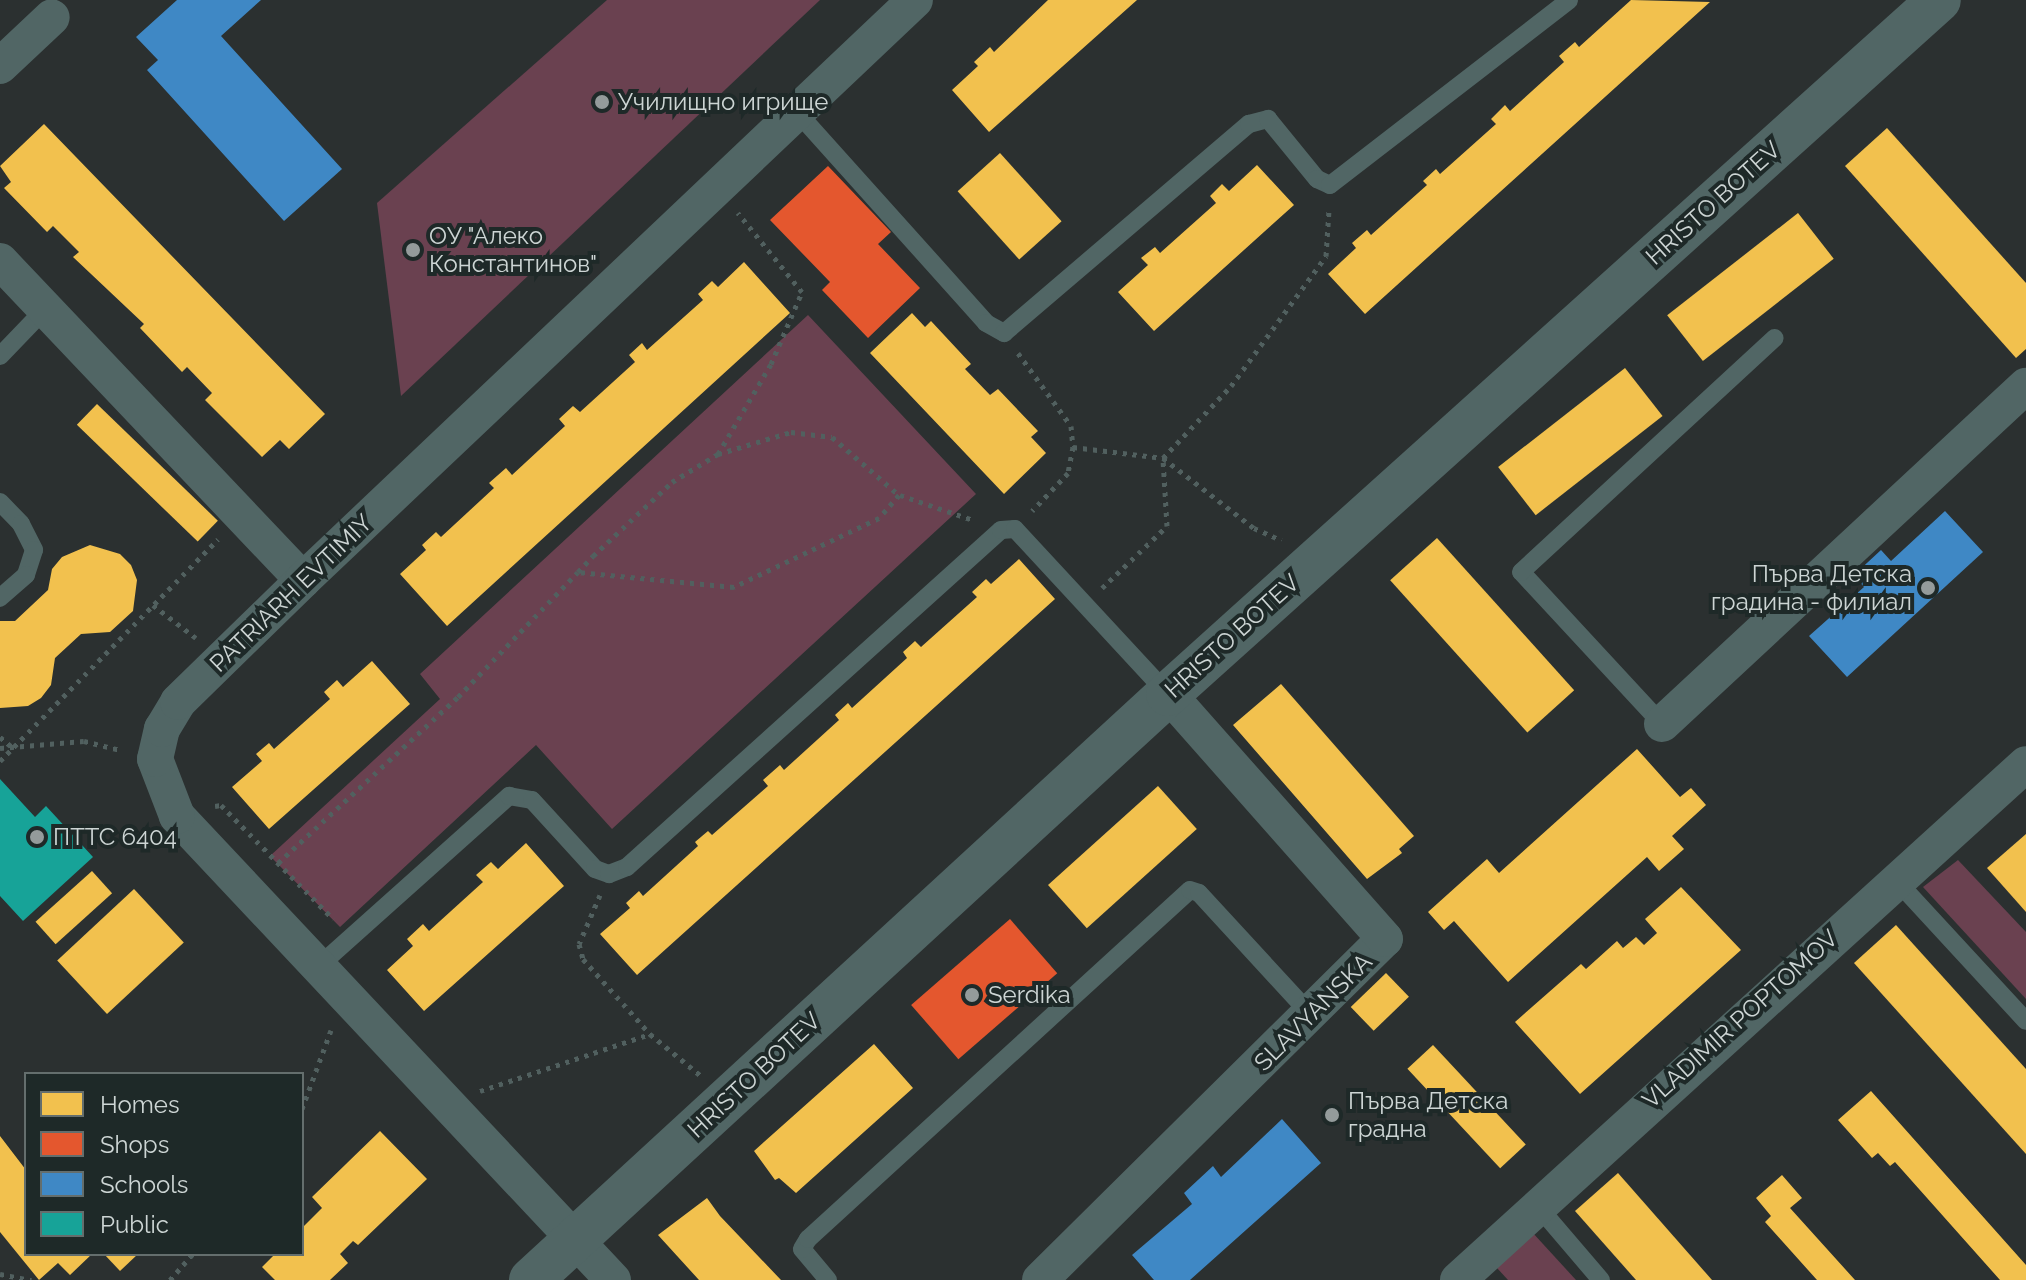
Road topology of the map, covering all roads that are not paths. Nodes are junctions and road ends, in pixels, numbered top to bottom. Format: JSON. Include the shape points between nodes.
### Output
{"nodes":[{"id":1,"x":915,"y":0,"type":"edge"},
{"id":2,"x":1569,"y":0,"type":"edge"},
{"id":3,"x":1939,"y":0,"type":"edge"},
{"id":4,"x":52,"y":6,"type":"edge"},
{"id":5,"x":0,"y":66,"type":"edge"},
{"id":6,"x":797,"y":112,"type":"junction"},
{"id":7,"x":0,"y":261,"type":"edge"},
{"id":8,"x":47,"y":307,"type":"junction"},
{"id":9,"x":1775,"y":338,"type":"dead end"},
{"id":10,"x":0,"y":356,"type":"edge"},
{"id":11,"x":2026,"y":386,"type":"edge"},
{"id":12,"x":0,"y":502,"type":"edge"},
{"id":13,"x":303,"y":580,"type":"junction"},
{"id":14,"x":0,"y":598,"type":"edge"},
{"id":15,"x":1168,"y":694,"type":"junction"},
{"id":16,"x":1662,"y":724,"type":"joint"},
{"id":17,"x":2026,"y":764,"type":"edge"},
{"id":18,"x":1895,"y":879,"type":"junction"},
{"id":19,"x":320,"y":965,"type":"junction"},
{"id":20,"x":1311,"y":1015,"type":"junction"},
{"id":21,"x":2026,"y":1021,"type":"edge"},
{"id":22,"x":1536,"y":1204,"type":"junction"},
{"id":23,"x":576,"y":1239,"type":"junction"},
{"id":24,"x":531,"y":1280,"type":"edge"},
{"id":25,"x":613,"y":1280,"type":"edge"},
{"id":26,"x":828,"y":1280,"type":"edge"},
{"id":27,"x":1040,"y":1280,"type":"edge"},
{"id":28,"x":1458,"y":1280,"type":"edge"},
{"id":29,"x":1601,"y":1280,"type":"edge"}],
"edges":[{"from":1,"to":6,"type":"street","name":"PATRIARH EVTIMIY"},
{"from":2,"to":6,"type":"lane","via":[[1330,185],[1317,179],[1268,119],[1249,124],[1004,333],[986,323]]},
{"from":3,"to":15,"type":"street","name":"HRISTO BOTEV"},
{"from":4,"to":5,"type":"street"},
{"from":6,"to":13,"type":"street","name":"PATRIARH EVTIMIY"},
{"from":7,"to":8,"type":"street"},
{"from":8,"to":10,"type":"lane"},
{"from":8,"to":13,"type":"street"},
{"from":9,"to":16,"type":"lane","via":[[1521,572]]},
{"from":11,"to":16,"type":"street"},
{"from":12,"to":14,"type":"lane","via":[[21,524],[34,550],[26,575]]},
{"from":13,"to":19,"type":"street","name":"PATRIARH EVTIMIY","via":[[178,702],[162,729],[155,759],[177,816]]},
{"from":15,"to":19,"type":"lane","via":[[1008,530],[627,867],[609,874],[595,869],[532,800],[509,796]]},
{"from":15,"to":20,"type":"street","name":"SLAVYANSKA","via":[[1385,939]]},
{"from":15,"to":23,"type":"street","name":"HRISTO BOTEV"},
{"from":17,"to":18,"type":"street","name":"VLADIMIR POPTOMOV"},
{"from":18,"to":21,"type":"lane"},
{"from":18,"to":22,"type":"street","name":"VLADIMIR POPTOMOV"},
{"from":19,"to":23,"type":"street"},
{"from":20,"to":26,"type":"lane","via":[[1199,893],[1190,890],[808,1239],[802,1249]]},
{"from":20,"to":27,"type":"street","name":"SLAVYANSKA"},
{"from":22,"to":28,"type":"street","name":"VLADIMIR POPTOMOV"},
{"from":22,"to":29,"type":"lane"},
{"from":23,"to":24,"type":"street","name":"HRISTO BOTEV"},
{"from":23,"to":25,"type":"street"}]}
